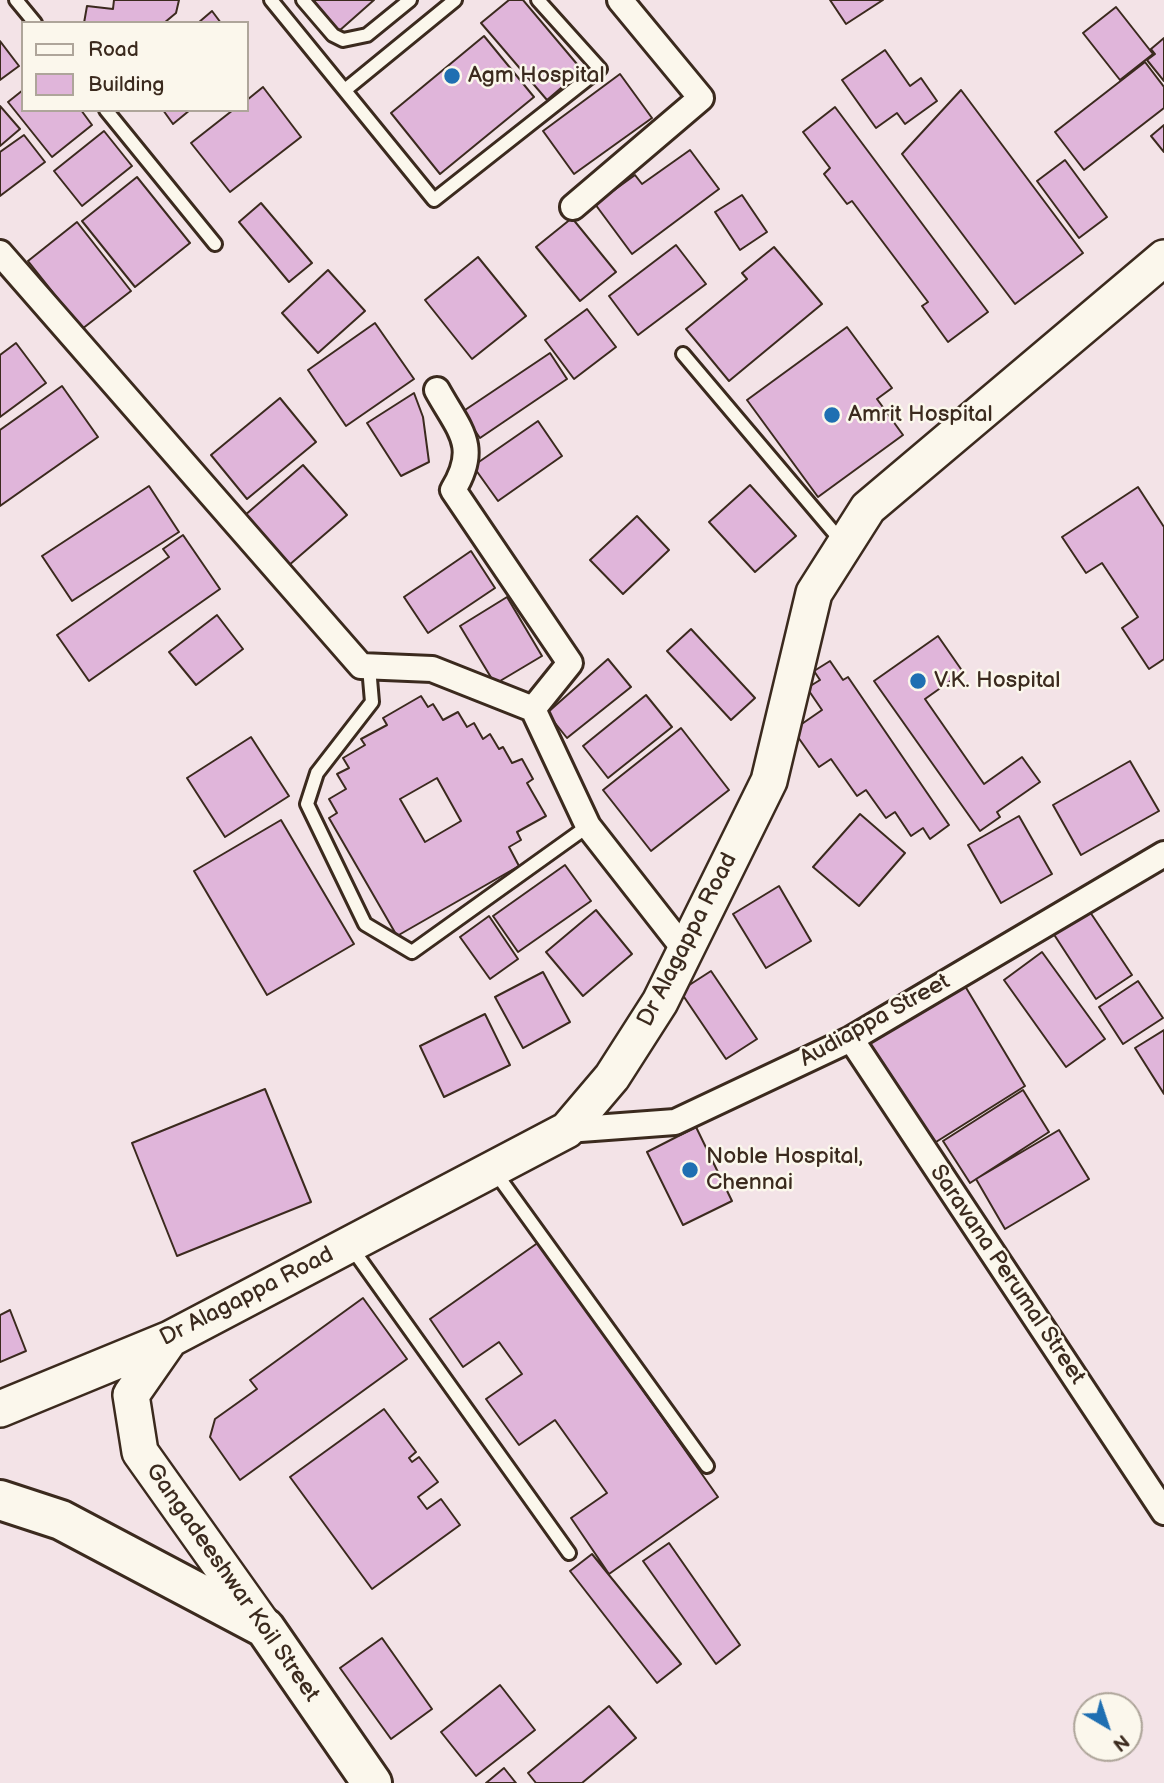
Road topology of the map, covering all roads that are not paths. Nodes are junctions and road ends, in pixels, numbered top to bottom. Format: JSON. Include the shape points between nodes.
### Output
{"nodes":[{"id":1,"x":16,"y":0,"type":"edge"},
{"id":2,"x":271,"y":0,"type":"edge"},
{"id":3,"x":303,"y":0,"type":"edge"},
{"id":4,"x":410,"y":0,"type":"edge"},
{"id":5,"x":455,"y":0,"type":"edge"},
{"id":6,"x":538,"y":0,"type":"edge"},
{"id":7,"x":620,"y":0,"type":"edge"},
{"id":8,"x":33,"y":21,"type":"edge"},
{"id":9,"x":345,"y":90,"type":"junction"},
{"id":10,"x":108,"y":112,"type":"edge"},
{"id":11,"x":573,"y":207,"type":"dead end"},
{"id":12,"x":215,"y":244,"type":"dead end"},
{"id":13,"x":0,"y":253,"type":"edge"},
{"id":14,"x":1164,"y":258,"type":"edge"},
{"id":15,"x":683,"y":354,"type":"dead end"},
{"id":16,"x":437,"y":390,"type":"dead end"},
{"id":17,"x":845,"y":545,"type":"junction"},
{"id":18,"x":369,"y":667,"type":"junction"},
{"id":19,"x":533,"y":709,"type":"junction"},
{"id":20,"x":588,"y":826,"type":"junction"},
{"id":21,"x":1164,"y":854,"type":"edge"},
{"id":22,"x":685,"y":950,"type":"junction"},
{"id":23,"x":851,"y":1039,"type":"junction"},
{"id":24,"x":567,"y":1130,"type":"junction"},
{"id":25,"x":492,"y":1169,"type":"junction"},
{"id":26,"x":349,"y":1244,"type":"junction"},
{"id":27,"x":170,"y":1339,"type":"junction"},
{"id":28,"x":0,"y":1409,"type":"edge"},
{"id":29,"x":707,"y":1466,"type":"dead end"},
{"id":30,"x":0,"y":1500,"type":"edge"},
{"id":31,"x":1164,"y":1511,"type":"edge"},
{"id":32,"x":569,"y":1553,"type":"dead end"},
{"id":33,"x":265,"y":1628,"type":"junction"},
{"id":34,"x":372,"y":1783,"type":"edge"}],
"edges":[{"from":1,"to":8,"type":"lane"},
{"from":2,"to":9,"type":"lane"},
{"from":3,"to":4,"type":"lane","via":[[333,35],[343,40],[367,35]]},
{"from":5,"to":9,"type":"lane"},
{"from":6,"to":9,"type":"lane","via":[[600,69],[434,200]]},
{"from":7,"to":11,"type":"street","via":[[701,98]]},
{"from":10,"to":12,"type":"lane"},
{"from":13,"to":18,"type":"street","via":[[361,667]]},
{"from":14,"to":17,"type":"main road","name":"Dr Alagappa Road","via":[[868,508]]},
{"from":15,"to":17,"type":"lane"},
{"from":16,"to":19,"type":"street","via":[[467,446],[465,471],[453,490],[570,663]]},
{"from":17,"to":22,"type":"main road","name":"Dr Alagappa Road","via":[[814,593],[769,781]]},
{"from":18,"to":19,"type":"street","via":[[432,669]]},
{"from":18,"to":20,"type":"lane","via":[[372,702],[317,773],[307,804],[365,924],[412,952]]},
{"from":19,"to":20,"type":"street"},
{"from":20,"to":22,"type":"street"},
{"from":21,"to":23,"type":"street","name":"Audiappa Street"},
{"from":22,"to":24,"type":"main road","name":"Dr Alagappa Road","via":[[660,1002],[612,1077]]},
{"from":23,"to":24,"type":"street","name":"Audiappa Street","via":[[676,1122]]},
{"from":23,"to":31,"type":"street","name":"Saravana Perumal Street"},
{"from":24,"to":25,"type":"main road","name":"Dr Alagappa Road"},
{"from":25,"to":26,"type":"main road","name":"Dr Alagappa Road"},
{"from":25,"to":29,"type":"lane"},
{"from":26,"to":27,"type":"main road","name":"Dr Alagappa Road"},
{"from":26,"to":32,"type":"lane"},
{"from":27,"to":28,"type":"main road","name":"Dr Alagappa Road"},
{"from":27,"to":33,"type":"main road","name":"Gangadeeshwar Koil Street","via":[[131,1395],[139,1452]]},
{"from":30,"to":33,"type":"main road","via":[[61,1520]]},
{"from":33,"to":34,"type":"main road","name":"Gangadeeshwar Koil Street"}]}
